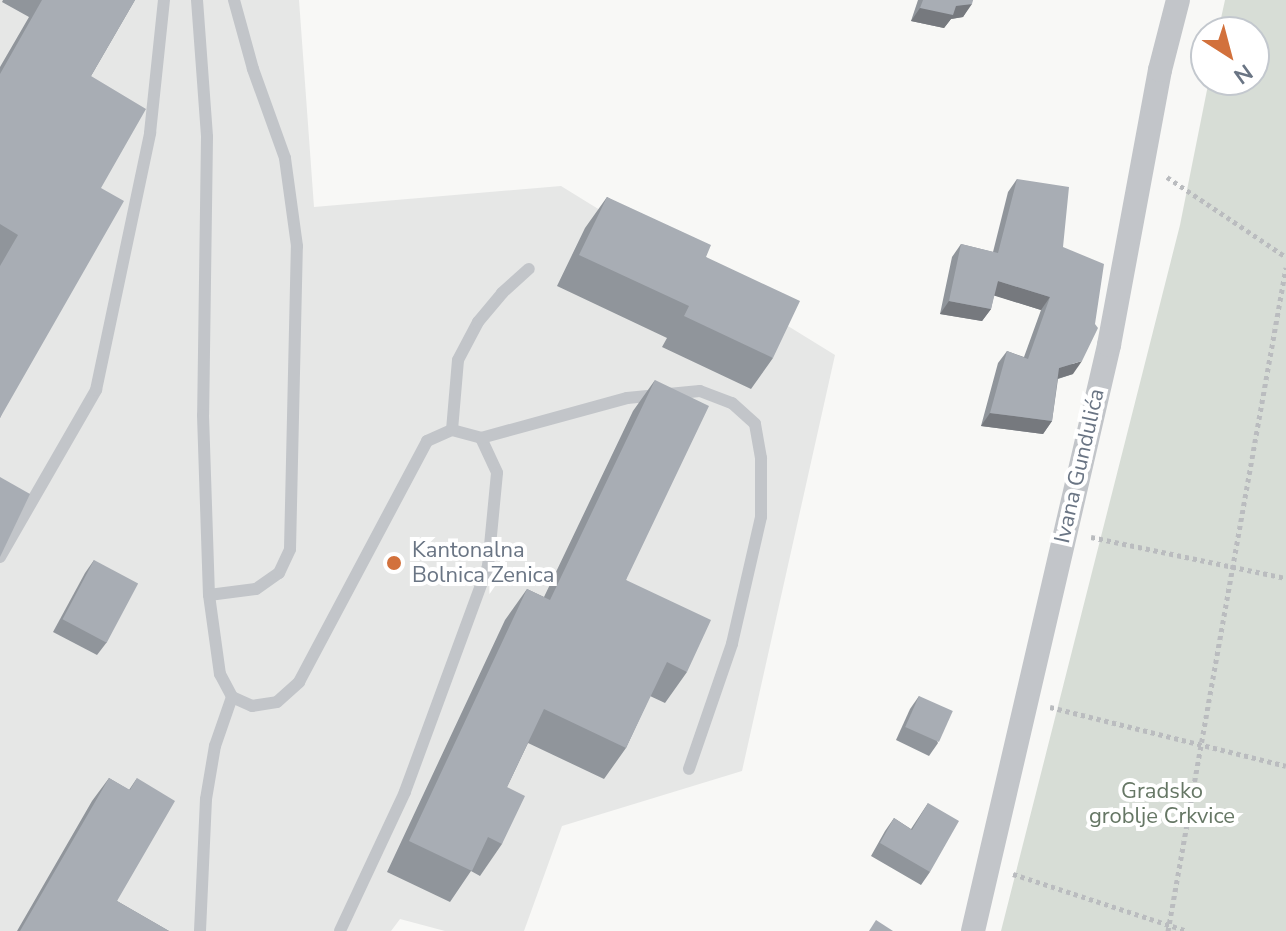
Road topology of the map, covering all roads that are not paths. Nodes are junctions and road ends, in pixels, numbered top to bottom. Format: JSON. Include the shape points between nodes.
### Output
{"nodes":[{"id":1,"x":164,"y":0,"type":"edge"},
{"id":2,"x":197,"y":0,"type":"edge"},
{"id":3,"x":234,"y":0,"type":"edge"},
{"id":4,"x":1178,"y":0,"type":"edge"},
{"id":5,"x":529,"y":269,"type":"dead end"},
{"id":6,"x":452,"y":430,"type":"junction"},
{"id":7,"x":481,"y":438,"type":"junction"},
{"id":8,"x":0,"y":557,"type":"edge"},
{"id":9,"x":209,"y":595,"type":"junction"},
{"id":10,"x":232,"y":697,"type":"junction"},
{"id":11,"x":689,"y":769,"type":"dead end"},
{"id":12,"x":200,"y":931,"type":"edge"},
{"id":13,"x":340,"y":931,"type":"edge"},
{"id":14,"x":973,"y":931,"type":"edge"}],
"edges":[{"from":1,"to":8,"type":"lane","via":[[150,133],[96,390]]},
{"from":2,"to":9,"type":"lane","via":[[207,137],[203,415]]},
{"from":3,"to":9,"type":"lane","via":[[285,158],[297,246],[290,549],[279,573],[256,589]]},
{"from":4,"to":14,"type":"street","name":"Ivana Gundulića","via":[[1109,345]]},
{"from":5,"to":6,"type":"lane","via":[[478,322],[458,360]]},
{"from":6,"to":7,"type":"lane"},
{"from":6,"to":10,"type":"lane","via":[[427,441],[299,682],[277,702],[252,706]]},
{"from":7,"to":11,"type":"lane","via":[[627,398],[700,391],[732,403],[755,424],[761,517],[732,644]]},
{"from":7,"to":13,"type":"lane","via":[[497,473],[488,566],[405,792]]},
{"from":9,"to":10,"type":"lane","via":[[220,674]]},
{"from":10,"to":12,"type":"lane","via":[[215,746],[206,799]]}]}
